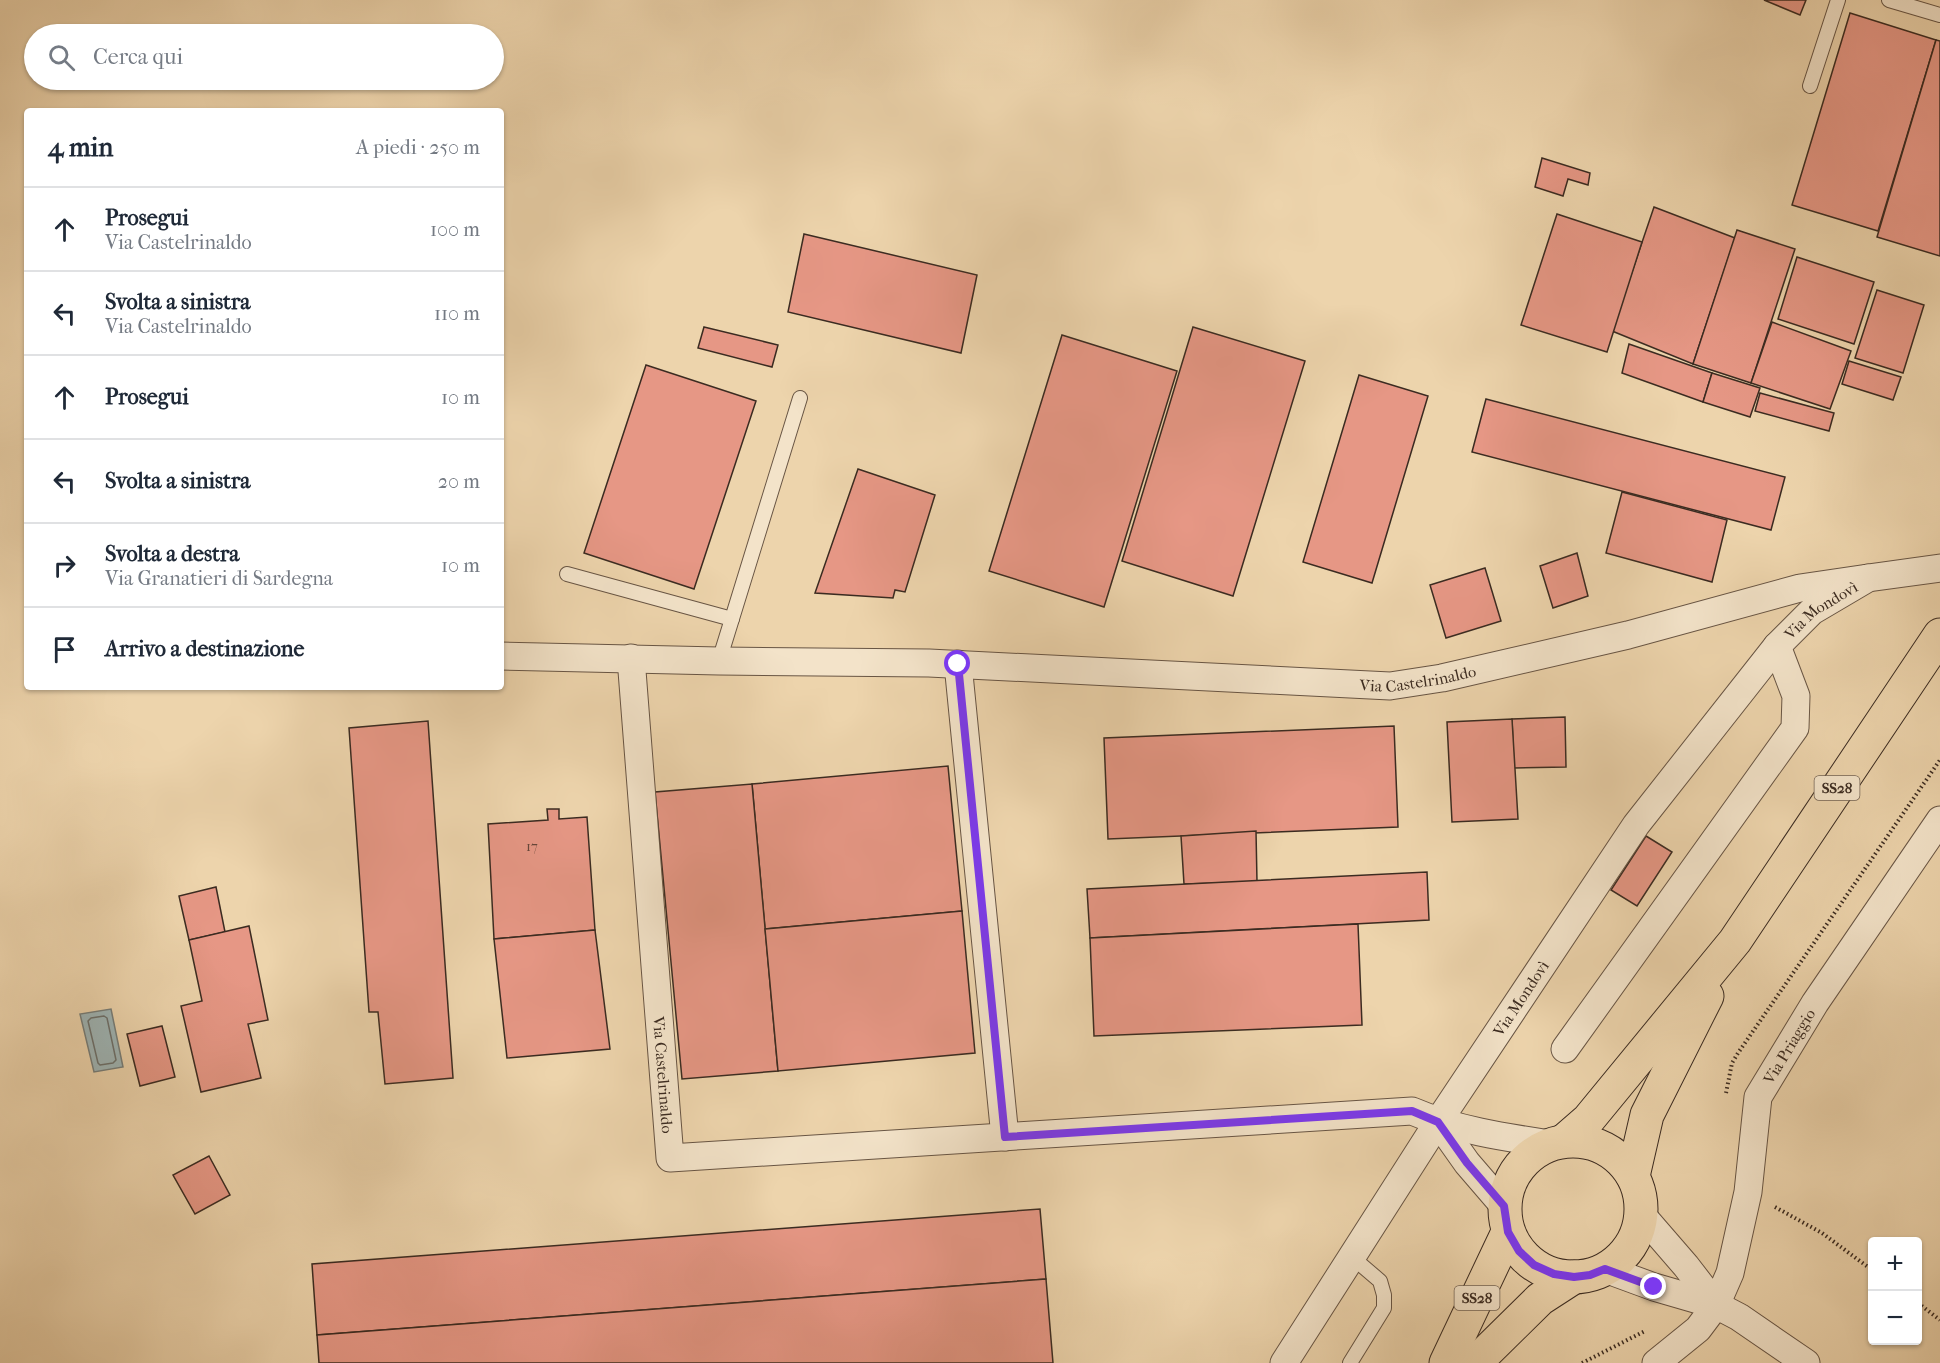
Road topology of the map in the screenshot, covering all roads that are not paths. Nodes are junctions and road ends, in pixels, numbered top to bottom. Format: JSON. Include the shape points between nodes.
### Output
{"nodes":[{"id":1,"x":1838,"y":0,"type":"edge"},
{"id":2,"x":1889,"y":0,"type":"edge"},
{"id":3,"x":1940,"y":15,"type":"edge"},
{"id":4,"x":1810,"y":87,"type":"dead end"},
{"id":5,"x":800,"y":398,"type":"dead end"},
{"id":6,"x":1940,"y":568,"type":"edge"},
{"id":7,"x":567,"y":574,"type":"dead end"},
{"id":8,"x":1868,"y":578,"type":"junction"},
{"id":9,"x":732,"y":619,"type":"junction"},
{"id":10,"x":1940,"y":635,"type":"edge"},
{"id":11,"x":1777,"y":646,"type":"junction"},
{"id":12,"x":504,"y":656,"type":"edge"},
{"id":13,"x":631,"y":658,"type":"junction"},
{"id":14,"x":719,"y":661,"type":"junction"},
{"id":15,"x":958,"y":664,"type":"junction"},
{"id":16,"x":1940,"y":820,"type":"edge"},
{"id":17,"x":1735,"y":941,"type":"junction"},
{"id":18,"x":1565,"y":1049,"type":"dead end"},
{"id":19,"x":1438,"y":1122,"type":"junction"},
{"id":20,"x":1005,"y":1137,"type":"junction"},
{"id":21,"x":1558,"y":1142,"type":"junction"},
{"id":22,"x":1633,"y":1176,"type":"junction"},
{"id":23,"x":1641,"y":1214,"type":"junction"},
{"id":24,"x":1506,"y":1219,"type":"junction"},
{"id":25,"x":1352,"y":1257,"type":"junction"},
{"id":26,"x":1590,"y":1273,"type":"junction"},
{"id":27,"x":1716,"y":1305,"type":"junction"},
{"id":28,"x":1284,"y":1363,"type":"edge"},
{"id":29,"x":1350,"y":1363,"type":"edge"},
{"id":30,"x":1446,"y":1363,"type":"edge"},
{"id":31,"x":1475,"y":1363,"type":"edge"},
{"id":32,"x":1656,"y":1363,"type":"edge"},
{"id":33,"x":1806,"y":1363,"type":"edge"}],
"edges":[{"from":1,"to":4,"type":"lane"},
{"from":2,"to":3,"type":"lane"},
{"from":5,"to":9,"type":"lane"},
{"from":6,"to":8,"type":"street","name":"Via Mondovì"},
{"from":7,"to":9,"type":"lane"},
{"from":8,"to":11,"type":"street","name":"Via Mondovì","via":[[1812,611]]},
{"from":8,"to":15,"type":"street","name":"Via Castelrinaldo","via":[[1800,588],[1605,640],[1442,678],[1390,686]]},
{"from":9,"to":14,"type":"lane"},
{"from":10,"to":17,"type":"main road","number":"SS28"},
{"from":11,"to":18,"type":"street","name":"Via Mondovì","via":[[1796,696],[1795,728]]},
{"from":11,"to":19,"type":"street","name":"Via Mondovì","via":[[1636,825]]},
{"from":12,"to":13,"type":"street","name":"Via Castelrinaldo"},
{"from":13,"to":14,"type":"street","name":"Via Castelrinaldo"},
{"from":13,"to":20,"type":"street","name":"Via Castelrinaldo","via":[[670,1158]]},
{"from":14,"to":15,"type":"street","name":"Via Castelrinaldo"},
{"from":15,"to":20,"type":"street"},
{"from":16,"to":27,"type":"street","name":"Via Priaggio","via":[[1815,1003],[1758,1097],[1748,1192],[1730,1273]]},
{"from":17,"to":21,"type":"main road","number":"SS28","via":[[1588,1120]]},
{"from":17,"to":22,"type":"main road","number":"SS28","via":[[1647,1115]]},
{"from":19,"to":20,"type":"street","name":"Via Castelrinaldo","via":[[1412,1111]]},
{"from":19,"to":21,"type":"street","name":"Via Castelrinaldo","via":[[1497,1137]]},
{"from":19,"to":24,"type":"street"},
{"from":19,"to":25,"type":"street","name":"Via Mondovì"},
{"from":21,"to":22,"type":"main road","number":"SS28","via":[[1585,1141],[1604,1148],[1621,1160]]},
{"from":21,"to":24,"type":"main road","number":"SS28","via":[[1532,1153],[1517,1168],[1508,1186]]},
{"from":22,"to":23,"type":"main road","number":"SS28","via":[[1640,1194]]},
{"from":23,"to":26,"type":"main road","number":"SS28","via":[[1638,1231],[1619,1259]]},
{"from":23,"to":27,"type":"street"},
{"from":24,"to":26,"type":"main road","via":[[1519,1251],[1534,1265],[1554,1274]]},
{"from":24,"to":30,"type":"main road","number":"SS28"},
{"from":25,"to":28,"type":"street","name":"Via Mondovì"},
{"from":25,"to":29,"type":"lane","via":[[1380,1281],[1384,1308]]},
{"from":26,"to":27,"type":"street"},
{"from":26,"to":31,"type":"main road","number":"SS28","via":[[1540,1299]]},
{"from":27,"to":32,"type":"street","name":"Via Priaggio","via":[[1698,1329]]},
{"from":27,"to":33,"type":"street"}]}
